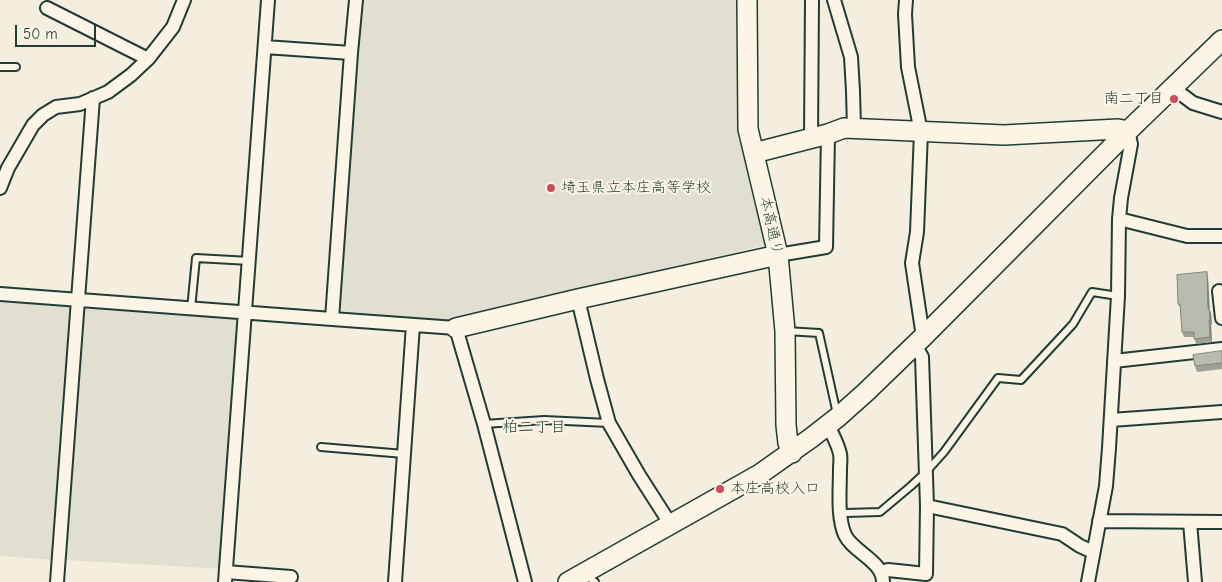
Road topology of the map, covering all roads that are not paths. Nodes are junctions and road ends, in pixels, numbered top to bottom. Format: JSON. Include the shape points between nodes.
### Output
{"nodes":[{"id":1,"x":184,"y":0,"type":"edge"},
{"id":2,"x":268,"y":0,"type":"edge"},
{"id":3,"x":356,"y":0,"type":"edge"},
{"id":4,"x":747,"y":0,"type":"edge"},
{"id":5,"x":812,"y":0,"type":"edge"},
{"id":6,"x":834,"y":0,"type":"edge"},
{"id":7,"x":906,"y":0,"type":"edge"},
{"id":8,"x":47,"y":8,"type":"dead end"},
{"id":9,"x":1222,"y":40,"type":"edge"},
{"id":10,"x":265,"y":47,"type":"junction"},
{"id":11,"x":351,"y":53,"type":"junction"},
{"id":12,"x":148,"y":59,"type":"junction"},
{"id":13,"x":0,"y":67,"type":"edge"},
{"id":14,"x":16,"y":67,"type":"dead end"},
{"id":15,"x":1173,"y":88,"type":"junction"},
{"id":16,"x":93,"y":98,"type":"junction"},
{"id":17,"x":1222,"y":112,"type":"edge"},
{"id":18,"x":854,"y":128,"type":"junction"},
{"id":19,"x":1128,"y":131,"type":"junction"},
{"id":20,"x":921,"y":132,"type":"junction"},
{"id":21,"x":820,"y":136,"type":"junction"},
{"id":22,"x":754,"y":153,"type":"junction"},
{"id":23,"x":0,"y":188,"type":"edge"},
{"id":24,"x":1119,"y":219,"type":"junction"},
{"id":25,"x":1222,"y":236,"type":"edge"},
{"id":26,"x":778,"y":255,"type":"junction"},
{"id":27,"x":250,"y":261,"type":"junction"},
{"id":28,"x":1220,"y":291,"type":"dead end"},
{"id":29,"x":0,"y":294,"type":"edge"},
{"id":30,"x":1118,"y":296,"type":"junction"},
{"id":31,"x":578,"y":299,"type":"junction"},
{"id":32,"x":79,"y":300,"type":"junction"},
{"id":33,"x":191,"y":308,"type":"junction"},
{"id":34,"x":246,"y":313,"type":"junction"},
{"id":35,"x":1222,"y":318,"type":"edge"},
{"id":36,"x":332,"y":319,"type":"junction"},
{"id":37,"x":413,"y":325,"type":"junction"},
{"id":38,"x":456,"y":328,"type":"junction"},
{"id":39,"x":785,"y":331,"type":"junction"},
{"id":40,"x":919,"y":341,"type":"junction"},
{"id":41,"x":1222,"y":349,"type":"edge"},
{"id":42,"x":1114,"y":361,"type":"junction"},
{"id":43,"x":1222,"y":412,"type":"edge"},
{"id":44,"x":1111,"y":420,"type":"junction"},
{"id":45,"x":833,"y":421,"type":"junction"},
{"id":46,"x":609,"y":423,"type":"junction"},
{"id":47,"x":484,"y":424,"type":"junction"},
{"id":48,"x":321,"y":447,"type":"dead end"},
{"id":49,"x":792,"y":452,"type":"junction"},
{"id":50,"x":404,"y":454,"type":"junction"},
{"id":51,"x":926,"y":472,"type":"junction"},
{"id":52,"x":927,"y":506,"type":"junction"},
{"id":53,"x":841,"y":512,"type":"junction"},
{"id":54,"x":1099,"y":521,"type":"junction"},
{"id":55,"x":1190,"y":522,"type":"junction"},
{"id":56,"x":1222,"y":522,"type":"edge"},
{"id":57,"x":671,"y":525,"type":"junction"},
{"id":58,"x":1094,"y":552,"type":"junction"},
{"id":59,"x":225,"y":577,"type":"edge"},
{"id":60,"x":291,"y":577,"type":"dead end"},
{"id":61,"x":882,"y":577,"type":"edge"},
{"id":62,"x":582,"y":579,"type":"edge"},
{"id":63,"x":57,"y":582,"type":"edge"},
{"id":64,"x":395,"y":582,"type":"edge"},
{"id":65,"x":525,"y":582,"type":"edge"},
{"id":66,"x":1088,"y":582,"type":"edge"},
{"id":67,"x":1195,"y":582,"type":"edge"}],
"edges":[{"from":1,"to":12,"type":"street","via":[[173,27]]},
{"from":2,"to":10,"type":"street"},
{"from":3,"to":11,"type":"street"},
{"from":4,"to":22,"type":"street","name":"本高通り","via":[[748,130]]},
{"from":5,"to":21,"type":"street"},
{"from":6,"to":18,"type":"street","via":[[851,58]]},
{"from":7,"to":20,"type":"street","via":[[908,67]]},
{"from":8,"to":12,"type":"street"},
{"from":9,"to":15,"type":"street"},
{"from":10,"to":11,"type":"street"},
{"from":10,"to":27,"type":"street"},
{"from":11,"to":36,"type":"street"},
{"from":12,"to":16,"type":"street","via":[[108,92]]},
{"from":13,"to":14,"type":"lane"},
{"from":15,"to":17,"type":"street","via":[[1193,103]]},
{"from":15,"to":19,"type":"street"},
{"from":16,"to":23,"type":"street","via":[[43,115],[33,125]]},
{"from":16,"to":32,"type":"street"},
{"from":18,"to":20,"type":"street"},
{"from":18,"to":21,"type":"street"},
{"from":19,"to":20,"type":"street","via":[[1118,128],[1004,135]]},
{"from":19,"to":24,"type":"street","via":[[1131,144]]},
{"from":19,"to":40,"type":"street"},
{"from":20,"to":40,"type":"street","via":[[917,232],[912,263]]},
{"from":21,"to":22,"type":"street"},
{"from":21,"to":26,"type":"street","via":[[826,246]]},
{"from":22,"to":26,"type":"street","name":"本高通り"},
{"from":24,"to":25,"type":"street","via":[[1188,236]]},
{"from":24,"to":30,"type":"street"},
{"from":26,"to":31,"type":"street"},
{"from":26,"to":39,"type":"street","name":"本高通り"},
{"from":27,"to":33,"type":"lane","via":[[196,258]]},
{"from":27,"to":34,"type":"street"},
{"from":28,"to":35,"type":"street"},
{"from":29,"to":32,"type":"street"},
{"from":30,"to":42,"type":"street"},
{"from":30,"to":51,"type":"lane","via":[[1092,292],[1073,324],[1021,380],[998,378]]},
{"from":31,"to":38,"type":"street"},
{"from":31,"to":46,"type":"street"},
{"from":32,"to":33,"type":"street"},
{"from":32,"to":63,"type":"street"},
{"from":33,"to":34,"type":"street"},
{"from":34,"to":36,"type":"street"},
{"from":34,"to":59,"type":"street"},
{"from":36,"to":37,"type":"street"},
{"from":37,"to":38,"type":"street"},
{"from":37,"to":50,"type":"street"},
{"from":38,"to":47,"type":"street"},
{"from":39,"to":45,"type":"lane","via":[[819,333]]},
{"from":39,"to":49,"type":"street","name":"本高通り","via":[[786,425]]},
{"from":40,"to":45,"type":"street"},
{"from":40,"to":51,"type":"street"},
{"from":41,"to":42,"type":"street"},
{"from":42,"to":44,"type":"street"},
{"from":43,"to":44,"type":"street"},
{"from":44,"to":54,"type":"street","via":[[1106,486]]},
{"from":45,"to":49,"type":"street"},
{"from":45,"to":53,"type":"street","via":[[840,454]]},
{"from":46,"to":47,"type":"lane","via":[[544,420]]},
{"from":46,"to":57,"type":"street"},
{"from":47,"to":65,"type":"street"},
{"from":48,"to":50,"type":"lane"},
{"from":49,"to":57,"type":"street"},
{"from":50,"to":64,"type":"street"},
{"from":51,"to":52,"type":"street"},
{"from":51,"to":53,"type":"lane","via":[[880,512]]},
{"from":52,"to":58,"type":"street","via":[[1062,534]]},
{"from":52,"to":61,"type":"street","via":[[926,574],[888,570]]},
{"from":53,"to":61,"type":"street","via":[[842,526],[851,544]]},
{"from":54,"to":55,"type":"street"},
{"from":54,"to":58,"type":"street"},
{"from":55,"to":56,"type":"street"},
{"from":55,"to":67,"type":"street"},
{"from":57,"to":62,"type":"street"},
{"from":58,"to":66,"type":"street"},
{"from":59,"to":60,"type":"street"}]}
